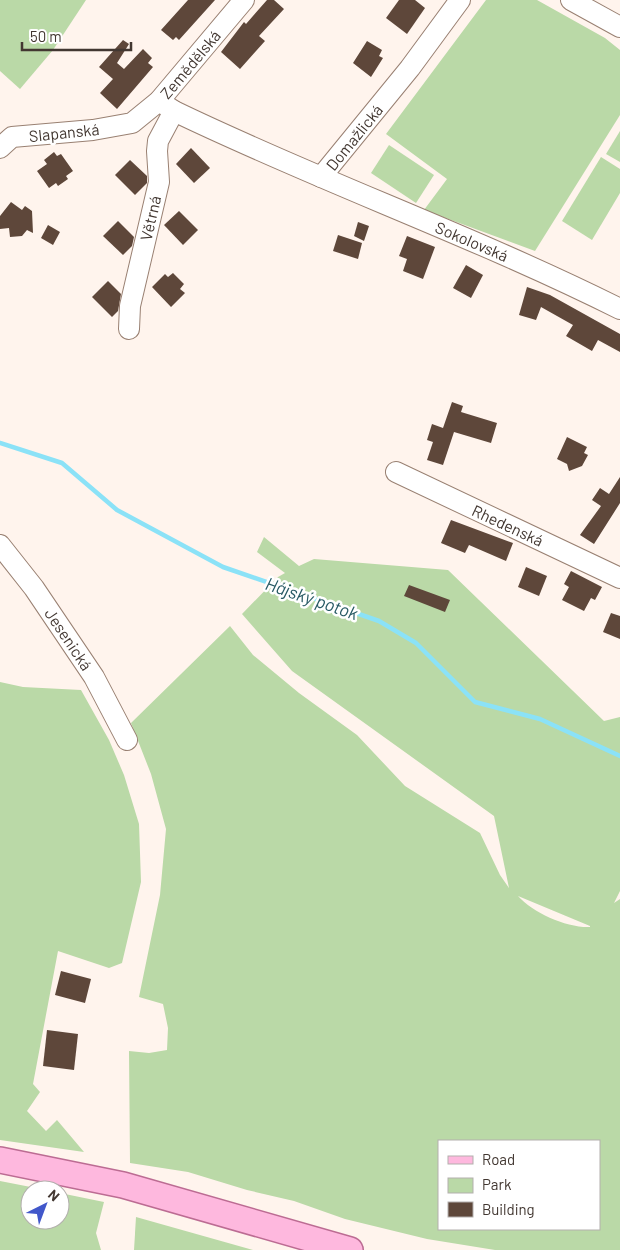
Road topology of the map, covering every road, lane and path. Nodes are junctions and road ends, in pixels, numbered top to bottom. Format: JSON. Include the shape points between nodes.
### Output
{"nodes":[{"id":1,"x":244,"y":0,"type":"edge"},
{"id":2,"x":460,"y":0,"type":"edge"},
{"id":3,"x":571,"y":0,"type":"edge"},
{"id":4,"x":620,"y":27,"type":"edge"},
{"id":5,"x":167,"y":106,"type":"junction"},
{"id":6,"x":132,"y":123,"type":"joint"},
{"id":7,"x":0,"y":148,"type":"edge"},
{"id":8,"x":322,"y":177,"type":"junction"},
{"id":9,"x":620,"y":309,"type":"edge"},
{"id":10,"x":129,"y":329,"type":"dead end"},
{"id":11,"x":396,"y":472,"type":"dead end"},
{"id":12,"x":0,"y":545,"type":"edge"},
{"id":13,"x":620,"y":578,"type":"edge"},
{"id":14,"x":127,"y":740,"type":"dead end"},
{"id":15,"x":0,"y":1160,"type":"edge"},
{"id":16,"x":350,"y":1250,"type":"edge"}],
"edges":[{"from":1,"to":5,"type":"street","name":"Zemědělská"},
{"from":2,"to":8,"type":"street","name":"Domažlická"},
{"from":3,"to":4,"type":"street"},
{"from":5,"to":6,"type":"street","name":"Zemědělská"},
{"from":5,"to":8,"type":"street","name":"Domažlická"},
{"from":5,"to":10,"type":"street","name":"Větrná","via":[[156,152],[159,182],[130,306]]},
{"from":6,"to":7,"type":"street","name":"Slapanská","via":[[12,137]]},
{"from":8,"to":9,"type":"street","name":"Sokolovská","via":[[552,275]]},
{"from":11,"to":13,"type":"street","name":"Rhedenská"},
{"from":12,"to":14,"type":"street","name":"Jesenická","via":[[34,588],[94,677]]},
{"from":15,"to":16,"type":"main road","via":[[123,1184]]}]}
